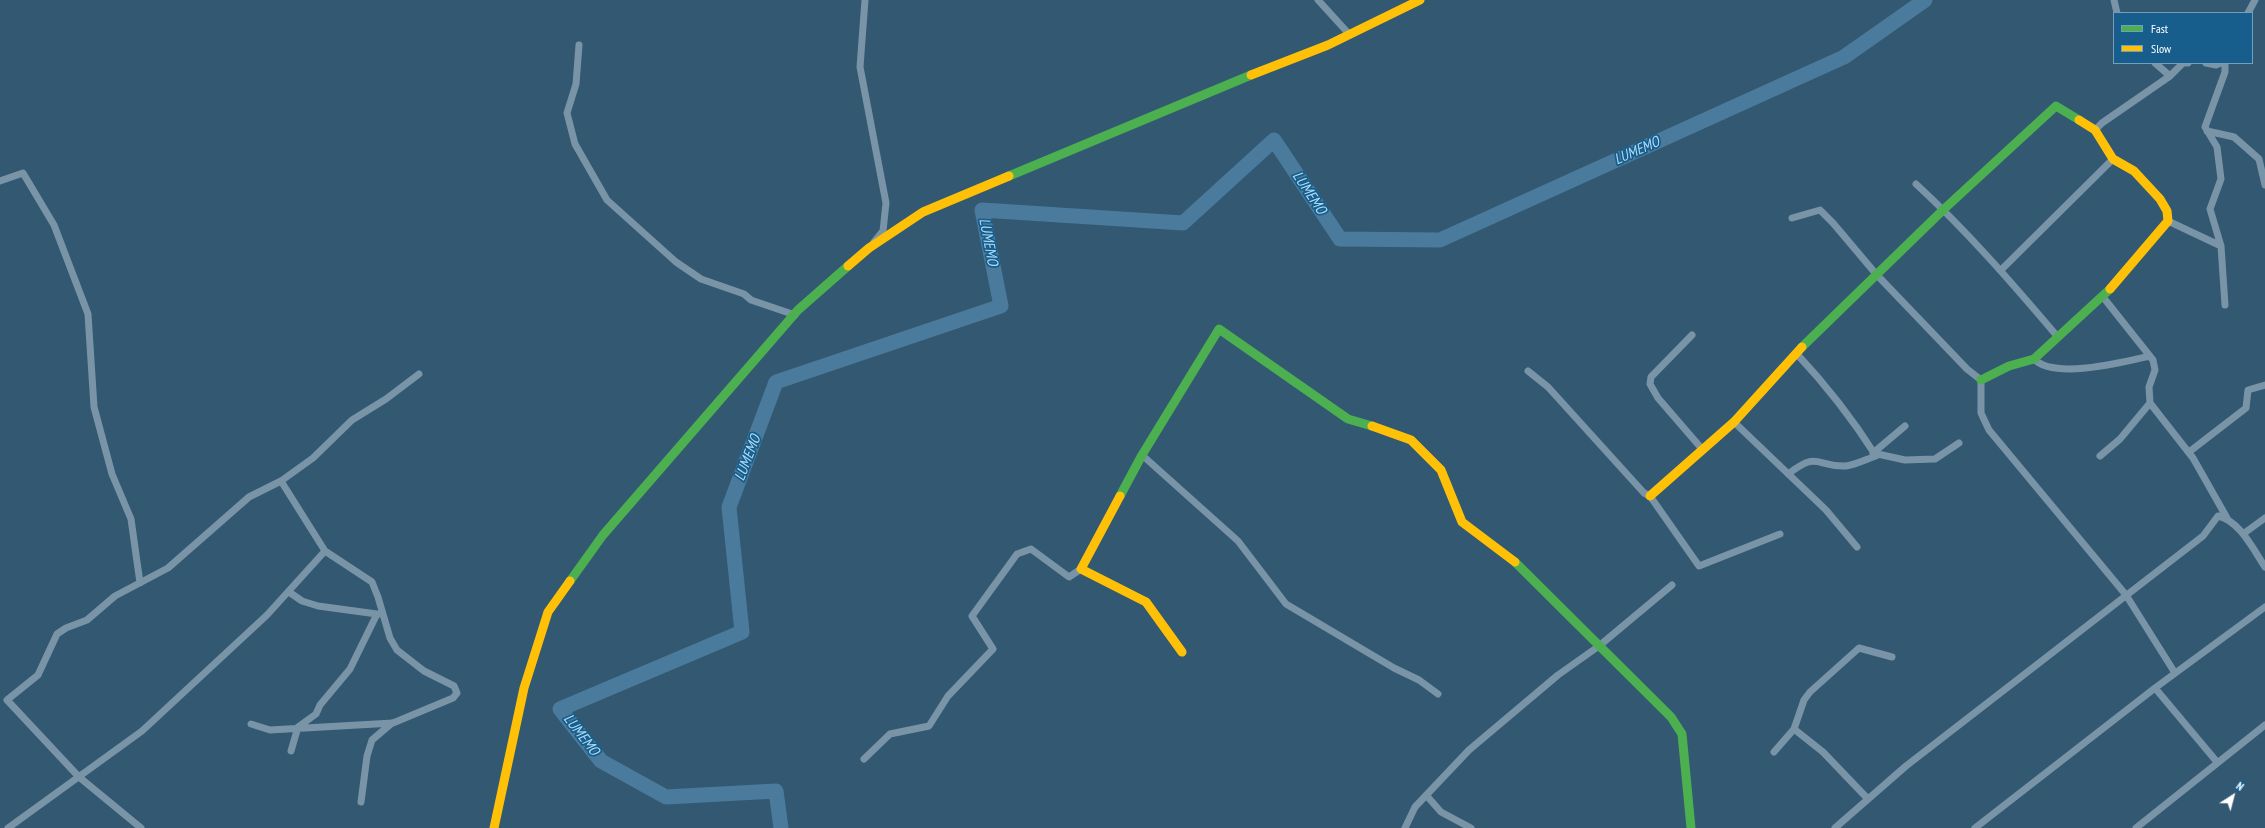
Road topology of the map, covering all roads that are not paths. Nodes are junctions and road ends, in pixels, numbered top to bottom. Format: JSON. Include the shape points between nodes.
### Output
{"nodes":[{"id":1,"x":865,"y":0,"type":"edge"},
{"id":2,"x":1318,"y":0,"type":"edge"},
{"id":3,"x":1420,"y":0,"type":"edge"},
{"id":4,"x":2114,"y":0,"type":"edge"},
{"id":5,"x":2255,"y":0,"type":"edge"},
{"id":6,"x":2117,"y":12,"type":"edge"},
{"id":7,"x":2249,"y":12,"type":"edge"},
{"id":8,"x":1350,"y":34,"type":"junction"},
{"id":9,"x":579,"y":45,"type":"dead end"},
{"id":10,"x":2156,"y":64,"type":"edge"},
{"id":11,"x":2182,"y":64,"type":"edge"},
{"id":12,"x":2209,"y":64,"type":"edge"},
{"id":13,"x":2219,"y":64,"type":"edge"},
{"id":14,"x":2225,"y":64,"type":"edge"},
{"id":15,"x":2170,"y":76,"type":"junction"},
{"id":16,"x":2095,"y":130,"type":"junction"},
{"id":17,"x":2207,"y":131,"type":"junction"},
{"id":18,"x":2113,"y":159,"type":"junction"},
{"id":19,"x":0,"y":181,"type":"edge"},
{"id":20,"x":1916,"y":184,"type":"dead end"},
{"id":21,"x":2265,"y":185,"type":"edge"},
{"id":22,"x":1943,"y":210,"type":"junction"},
{"id":23,"x":1792,"y":218,"type":"dead end"},
{"id":24,"x":2168,"y":221,"type":"junction"},
{"id":25,"x":2221,"y":246,"type":"junction"},
{"id":26,"x":869,"y":248,"type":"junction"},
{"id":27,"x":2001,"y":270,"type":"junction"},
{"id":28,"x":1876,"y":274,"type":"junction"},
{"id":29,"x":2103,"y":297,"type":"junction"},
{"id":30,"x":2225,"y":305,"type":"dead end"},
{"id":31,"x":795,"y":315,"type":"junction"},
{"id":32,"x":1692,"y":335,"type":"dead end"},
{"id":33,"x":2057,"y":336,"type":"junction"},
{"id":34,"x":1796,"y":353,"type":"junction"},
{"id":35,"x":2150,"y":356,"type":"junction"},
{"id":36,"x":2034,"y":359,"type":"junction"},
{"id":37,"x":1528,"y":371,"type":"dead end"},
{"id":38,"x":419,"y":374,"type":"dead end"},
{"id":39,"x":1981,"y":380,"type":"junction"},
{"id":40,"x":2265,"y":385,"type":"edge"},
{"id":41,"x":2150,"y":403,"type":"junction"},
{"id":42,"x":1734,"y":422,"type":"junction"},
{"id":43,"x":1905,"y":426,"type":"dead end"},
{"id":44,"x":1959,"y":443,"type":"dead end"},
{"id":45,"x":1702,"y":449,"type":"junction"},
{"id":46,"x":2189,"y":452,"type":"junction"},
{"id":47,"x":1873,"y":453,"type":"junction"},
{"id":48,"x":1142,"y":455,"type":"junction"},
{"id":49,"x":2100,"y":456,"type":"dead end"},
{"id":50,"x":1788,"y":474,"type":"junction"},
{"id":51,"x":281,"y":481,"type":"junction"},
{"id":52,"x":1650,"y":496,"type":"junction"},
{"id":53,"x":2227,"y":518,"type":"junction"},
{"id":54,"x":2265,"y":518,"type":"edge"},
{"id":55,"x":1780,"y":534,"type":"dead end"},
{"id":56,"x":2243,"y":534,"type":"junction"},
{"id":57,"x":1857,"y":546,"type":"dead end"},
{"id":58,"x":325,"y":551,"type":"junction"},
{"id":59,"x":2265,"y":567,"type":"edge"},
{"id":60,"x":1081,"y":569,"type":"junction"},
{"id":61,"x":140,"y":584,"type":"junction"},
{"id":62,"x":1672,"y":585,"type":"dead end"},
{"id":63,"x":289,"y":592,"type":"junction"},
{"id":64,"x":2126,"y":596,"type":"junction"},
{"id":65,"x":2265,"y":607,"type":"edge"},
{"id":66,"x":380,"y":614,"type":"junction"},
{"id":67,"x":1600,"y":646,"type":"junction"},
{"id":68,"x":1182,"y":652,"type":"dead end"},
{"id":69,"x":1892,"y":657,"type":"dead end"},
{"id":70,"x":2175,"y":673,"type":"junction"},
{"id":71,"x":2156,"y":688,"type":"junction"},
{"id":72,"x":1438,"y":694,"type":"dead end"},
{"id":73,"x":393,"y":723,"type":"junction"},
{"id":74,"x":251,"y":724,"type":"dead end"},
{"id":75,"x":2265,"y":725,"type":"edge"},
{"id":76,"x":298,"y":727,"type":"junction"},
{"id":77,"x":1794,"y":729,"type":"junction"},
{"id":78,"x":291,"y":752,"type":"dead end"},
{"id":79,"x":1774,"y":752,"type":"dead end"},
{"id":80,"x":864,"y":759,"type":"dead end"},
{"id":81,"x":2217,"y":762,"type":"junction"},
{"id":82,"x":79,"y":777,"type":"junction"},
{"id":83,"x":1426,"y":795,"type":"junction"},
{"id":84,"x":1868,"y":798,"type":"junction"},
{"id":85,"x":361,"y":802,"type":"dead end"},
{"id":86,"x":8,"y":828,"type":"edge"},
{"id":87,"x":141,"y":828,"type":"edge"},
{"id":88,"x":494,"y":828,"type":"edge"},
{"id":89,"x":1405,"y":828,"type":"edge"},
{"id":90,"x":1471,"y":828,"type":"edge"},
{"id":91,"x":1691,"y":828,"type":"edge"},
{"id":92,"x":1835,"y":828,"type":"edge"},
{"id":93,"x":1975,"y":828,"type":"edge"},
{"id":94,"x":2136,"y":828,"type":"edge"}],
"edges":[{"from":1,"to":26,"type":"street","via":[[860,67],[886,203],[883,231]]},
{"from":2,"to":8,"type":"street"},
{"from":3,"to":8,"type":"street"},
{"from":4,"to":6,"type":"street"},
{"from":5,"to":7,"type":"street"},
{"from":8,"to":26,"type":"street","via":[[923,212]]},
{"from":9,"to":31,"type":"street","via":[[576,84],[567,113],[575,144],[607,200],[676,262],[701,279]]},
{"from":10,"to":15,"type":"street"},
{"from":11,"to":15,"type":"street"},
{"from":12,"to":13,"type":"street"},
{"from":14,"to":17,"type":"street","via":[[2225,72],[2205,127]]},
{"from":15,"to":16,"type":"street"},
{"from":16,"to":18,"type":"street"},
{"from":16,"to":22,"type":"street","via":[[2056,106]]},
{"from":17,"to":21,"type":"street","via":[[2234,137],[2259,159]]},
{"from":17,"to":25,"type":"street","via":[[2217,147],[2221,179],[2210,209]]},
{"from":18,"to":24,"type":"street","via":[[2134,171],[2160,199],[2167,211]]},
{"from":18,"to":27,"type":"street"},
{"from":19,"to":61,"type":"street","via":[[23,173],[54,225],[88,314],[94,407],[112,474],[131,519]]},
{"from":20,"to":22,"type":"street"},
{"from":22,"to":27,"type":"street"},
{"from":22,"to":28,"type":"street"},
{"from":23,"to":28,"type":"street","via":[[1820,210]]},
{"from":24,"to":25,"type":"street"},
{"from":24,"to":29,"type":"street"},
{"from":25,"to":30,"type":"street"},
{"from":26,"to":31,"type":"street"},
{"from":27,"to":33,"type":"street"},
{"from":28,"to":34,"type":"street"},
{"from":28,"to":39,"type":"street","via":[[1967,369]]},
{"from":29,"to":33,"type":"street"},
{"from":29,"to":35,"type":"street"},
{"from":31,"to":88,"type":"street","via":[[603,535],[548,612],[524,688]]},
{"from":32,"to":45,"type":"street","via":[[1651,378],[1650,384],[1658,398]]},
{"from":33,"to":36,"type":"street"},
{"from":34,"to":42,"type":"street"},
{"from":34,"to":47,"type":"street","via":[[1852,419]]},
{"from":35,"to":36,"type":"street","via":[[2103,366],[2066,369],[2040,365]]},
{"from":35,"to":41,"type":"street","via":[[2155,364],[2149,388]]},
{"from":36,"to":39,"type":"street","via":[[2009,366]]},
{"from":37,"to":52,"type":"street","via":[[1548,387],[1644,493]]},
{"from":38,"to":51,"type":"street","via":[[352,420],[313,458]]},
{"from":39,"to":64,"type":"street","via":[[1981,413],[1989,430]]},
{"from":40,"to":46,"type":"street","via":[[2248,390],[2246,408]]},
{"from":41,"to":46,"type":"street"},
{"from":41,"to":49,"type":"street","via":[[2120,439]]},
{"from":42,"to":45,"type":"street"},
{"from":42,"to":50,"type":"street"},
{"from":43,"to":47,"type":"street"},
{"from":44,"to":47,"type":"street","via":[[1935,459],[1905,460]]},
{"from":45,"to":52,"type":"street"},
{"from":46,"to":53,"type":"street"},
{"from":47,"to":50,"type":"street","via":[[1876,456],[1846,466],[1813,460],[1804,462]]},
{"from":48,"to":60,"type":"street"},
{"from":48,"to":67,"type":"street","via":[[1220,330],[1348,420],[1411,440],[1441,470],[1462,522],[1509,556]]},
{"from":48,"to":72,"type":"street","via":[[1238,541],[1286,604],[1419,680]]},
{"from":50,"to":57,"type":"street","via":[[1826,510]]},
{"from":51,"to":58,"type":"street"},
{"from":51,"to":61,"type":"street","via":[[249,497],[168,568]]},
{"from":52,"to":55,"type":"street","via":[[1700,566]]},
{"from":53,"to":56,"type":"street"},
{"from":53,"to":64,"type":"street","via":[[2218,516],[2203,536]]},
{"from":54,"to":56,"type":"street"},
{"from":56,"to":59,"type":"street"},
{"from":58,"to":63,"type":"street"},
{"from":58,"to":66,"type":"street","via":[[372,582]]},
{"from":60,"to":68,"type":"street","via":[[1146,602]]},
{"from":60,"to":80,"type":"street","via":[[1069,577],[1031,549],[1017,554],[972,616],[993,649],[948,696],[929,726],[890,734]]},
{"from":61,"to":82,"type":"street","via":[[115,596],[87,620],[56,634],[38,675],[7,700]]},
{"from":62,"to":67,"type":"street"},
{"from":63,"to":66,"type":"street","via":[[302,601],[318,606]]},
{"from":63,"to":82,"type":"street","via":[[142,731]]},
{"from":64,"to":70,"type":"street"},
{"from":64,"to":84,"type":"street"},
{"from":65,"to":70,"type":"street"},
{"from":66,"to":73,"type":"street","via":[[397,650],[424,671],[454,686],[457,693],[453,698]]},
{"from":66,"to":76,"type":"street","via":[[350,669],[320,705],[316,714]]},
{"from":67,"to":83,"type":"street","via":[[1558,675],[1469,750]]},
{"from":67,"to":91,"type":"street","via":[[1671,717],[1682,734]]},
{"from":69,"to":77,"type":"street","via":[[1860,648],[1810,692],[1804,700]]},
{"from":70,"to":71,"type":"street"},
{"from":71,"to":81,"type":"street"},
{"from":71,"to":93,"type":"street"},
{"from":73,"to":76,"type":"street"},
{"from":73,"to":85,"type":"street","via":[[372,740],[367,756]]},
{"from":74,"to":76,"type":"street","via":[[270,730]]},
{"from":75,"to":81,"type":"street"},
{"from":76,"to":78,"type":"street"},
{"from":77,"to":79,"type":"street"},
{"from":77,"to":84,"type":"street","via":[[1823,752]]},
{"from":81,"to":94,"type":"street"},
{"from":82,"to":86,"type":"street"},
{"from":82,"to":87,"type":"street"},
{"from":83,"to":89,"type":"street","via":[[1415,807]]},
{"from":83,"to":90,"type":"street","via":[[1441,812]]},
{"from":84,"to":92,"type":"street"}]}
